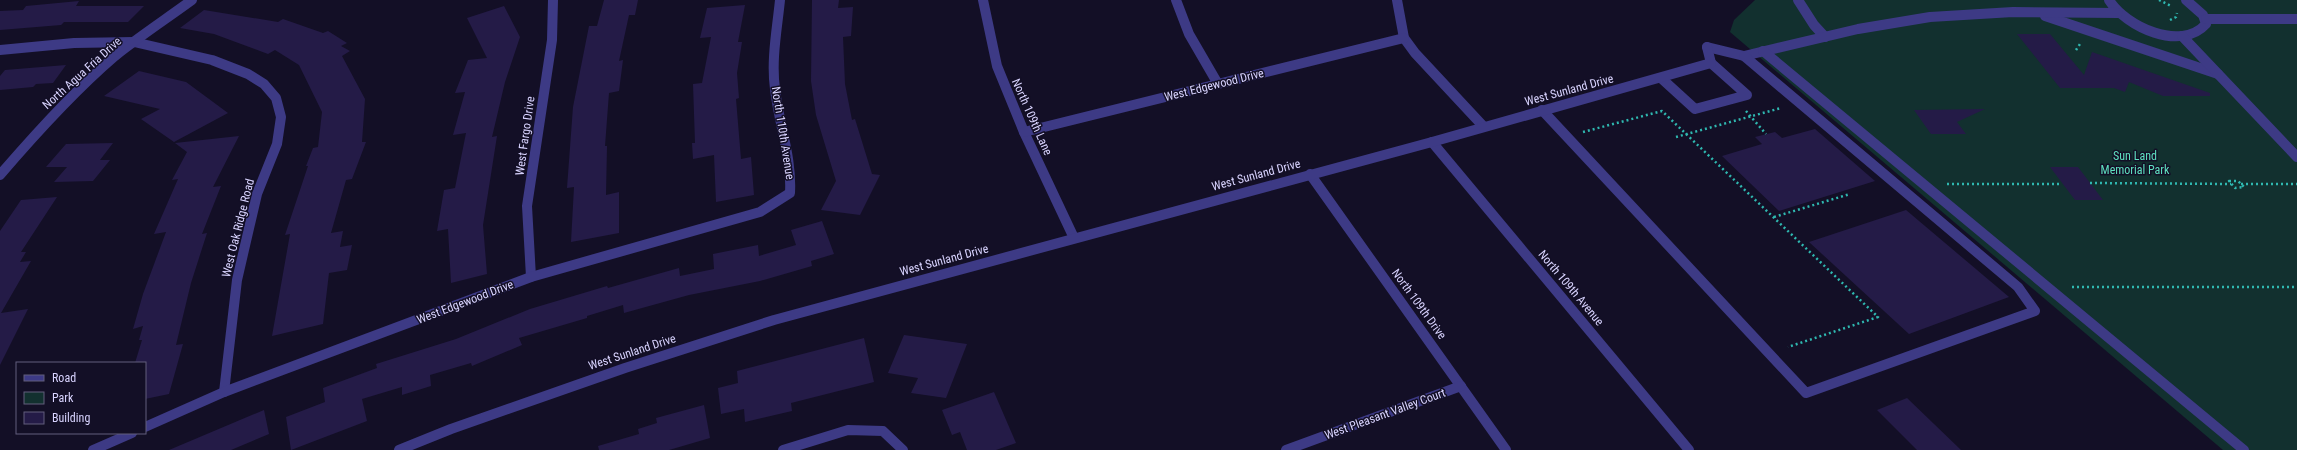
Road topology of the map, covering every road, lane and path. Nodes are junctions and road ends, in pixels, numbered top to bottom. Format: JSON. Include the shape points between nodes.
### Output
{"nodes":[{"id":1,"x":192,"y":0,"type":"edge"},
{"id":2,"x":553,"y":0,"type":"edge"},
{"id":3,"x":780,"y":0,"type":"edge"},
{"id":4,"x":984,"y":0,"type":"edge"},
{"id":5,"x":1176,"y":0,"type":"edge"},
{"id":6,"x":1397,"y":0,"type":"edge"},
{"id":7,"x":1798,"y":0,"type":"edge"},
{"id":8,"x":2102,"y":0,"type":"edge"},
{"id":9,"x":2159,"y":0,"type":"edge"},
{"id":10,"x":2186,"y":0,"type":"edge"},
{"id":11,"x":2110,"y":3,"type":"edge"},
{"id":12,"x":2036,"y":12,"type":"junction"},
{"id":13,"x":2118,"y":14,"type":"junction"},
{"id":14,"x":2206,"y":19,"type":"junction"},
{"id":15,"x":2166,"y":20,"type":"dead end"},
{"id":16,"x":2297,"y":20,"type":"edge"},
{"id":17,"x":2182,"y":36,"type":"junction"},
{"id":18,"x":1825,"y":37,"type":"junction"},
{"id":19,"x":1404,"y":38,"type":"junction"},
{"id":20,"x":134,"y":42,"type":"junction"},
{"id":21,"x":2080,"y":44,"type":"dead end"},
{"id":22,"x":0,"y":50,"type":"edge"},
{"id":23,"x":2076,"y":50,"type":"dead end"},
{"id":24,"x":1763,"y":52,"type":"junction"},
{"id":25,"x":1744,"y":56,"type":"junction"},
{"id":26,"x":1711,"y":63,"type":"junction"},
{"id":27,"x":2218,"y":74,"type":"junction"},
{"id":28,"x":1661,"y":78,"type":"junction"},
{"id":29,"x":1218,"y":84,"type":"junction"},
{"id":30,"x":1732,"y":99,"type":"junction"},
{"id":31,"x":1784,"y":107,"type":"dead end"},
{"id":32,"x":1542,"y":110,"type":"junction"},
{"id":33,"x":1752,"y":117,"type":"junction"},
{"id":34,"x":1483,"y":126,"type":"junction"},
{"id":35,"x":1024,"y":132,"type":"junction"},
{"id":36,"x":1583,"y":132,"type":"dead end"},
{"id":37,"x":1686,"y":134,"type":"junction"},
{"id":38,"x":1766,"y":134,"type":"dead end"},
{"id":39,"x":1676,"y":137,"type":"dead end"},
{"id":40,"x":1432,"y":142,"type":"junction"},
{"id":41,"x":2297,"y":157,"type":"edge"},
{"id":42,"x":1310,"y":174,"type":"junction"},
{"id":43,"x":0,"y":175,"type":"edge"},
{"id":44,"x":2090,"y":183,"type":"dead end"},
{"id":45,"x":1922,"y":184,"type":"junction"},
{"id":46,"x":2062,"y":184,"type":"dead end"},
{"id":47,"x":2232,"y":184,"type":"junction"},
{"id":48,"x":2241,"y":184,"type":"junction"},
{"id":49,"x":2297,"y":184,"type":"edge"},
{"id":50,"x":790,"y":193,"type":"joint"},
{"id":51,"x":1850,"y":194,"type":"dead end"},
{"id":52,"x":1774,"y":218,"type":"junction"},
{"id":53,"x":1074,"y":238,"type":"junction"},
{"id":54,"x":531,"y":277,"type":"junction"},
{"id":55,"x":2297,"y":286,"type":"edge"},
{"id":56,"x":2046,"y":287,"type":"junction"},
{"id":57,"x":1788,"y":347,"type":"dead end"},
{"id":58,"x":1461,"y":386,"type":"junction"},
{"id":59,"x":224,"y":392,"type":"junction"},
{"id":60,"x":146,"y":427,"type":"edge"},
{"id":61,"x":130,"y":434,"type":"edge"},
{"id":62,"x":93,"y":450,"type":"edge"},
{"id":63,"x":399,"y":450,"type":"edge"},
{"id":64,"x":783,"y":450,"type":"edge"},
{"id":65,"x":903,"y":450,"type":"edge"},
{"id":66,"x":1286,"y":450,"type":"edge"},
{"id":67,"x":1506,"y":450,"type":"edge"},
{"id":68,"x":1689,"y":450,"type":"edge"},
{"id":69,"x":2244,"y":450,"type":"edge"}],
"edges":[{"from":1,"to":20,"type":"street","name":"North Agua Fria Drive"},
{"from":2,"to":54,"type":"street","name":"West Fargo Drive","via":[[552,40],[527,206]]},
{"from":3,"to":50,"type":"street","name":"North 110th Avenue","via":[[775,90],[792,175]]},
{"from":4,"to":35,"type":"street","name":"North 109th Lane","via":[[996,66]]},
{"from":5,"to":29,"type":"street","via":[[1189,34]]},
{"from":6,"to":19,"type":"street"},
{"from":7,"to":18,"type":"street"},
{"from":8,"to":11,"type":"street"},
{"from":9,"to":15,"type":"path","via":[[2170,5],[2177,13],[2176,17]]},
{"from":10,"to":14,"type":"street"},
{"from":11,"to":13,"type":"street"},
{"from":12,"to":13,"type":"street"},
{"from":12,"to":18,"type":"street","via":[[1930,17]]},
{"from":12,"to":27,"type":"street"},
{"from":13,"to":17,"type":"street","via":[[2147,29]]},
{"from":14,"to":16,"type":"street"},
{"from":14,"to":17,"type":"street","via":[[2204,29],[2195,34]]},
{"from":17,"to":27,"type":"street"},
{"from":18,"to":24,"type":"street"},
{"from":19,"to":29,"type":"street","name":"West Edgewood Drive"},
{"from":19,"to":34,"type":"street"},
{"from":20,"to":22,"type":"street","name":"West Oak Ridge Road","via":[[74,43]]},
{"from":20,"to":43,"type":"street","name":"North Agua Fria Drive","via":[[92,77],[46,122]]},
{"from":20,"to":59,"type":"street","name":"West Oak Ridge Road","via":[[212,60],[248,74],[264,84],[276,98],[280,117],[277,144],[257,194],[237,280]]},
{"from":21,"to":23,"type":"path"},
{"from":24,"to":25,"type":"street"},
{"from":24,"to":45,"type":"street"},
{"from":25,"to":26,"type":"street","via":[[1707,47]]},
{"from":25,"to":32,"type":"street","via":[[2018,287],[2035,311],[1806,393]]},
{"from":26,"to":28,"type":"street","name":"West Sunland Drive"},
{"from":26,"to":30,"type":"street","via":[[1747,95]]},
{"from":27,"to":41,"type":"street"},
{"from":28,"to":30,"type":"street","via":[[1695,109]]},
{"from":28,"to":32,"type":"street","name":"West Sunland Drive"},
{"from":29,"to":35,"type":"street","name":"West Edgewood Drive"},
{"from":30,"to":33,"type":"path"},
{"from":31,"to":33,"type":"path"},
{"from":32,"to":34,"type":"street","name":"West Sunland Drive"},
{"from":33,"to":37,"type":"path"},
{"from":33,"to":38,"type":"path"},
{"from":34,"to":40,"type":"street","name":"West Sunland Drive"},
{"from":35,"to":53,"type":"street","name":"North 109th Lane"},
{"from":36,"to":37,"type":"path","via":[[1662,111]]},
{"from":37,"to":39,"type":"path"},
{"from":37,"to":52,"type":"path"},
{"from":40,"to":42,"type":"street","name":"West Sunland Drive"},
{"from":40,"to":68,"type":"street","name":"North 109th Avenue"},
{"from":42,"to":53,"type":"street","name":"West Sunland Drive"},
{"from":42,"to":58,"type":"street","name":"North 109th Drive"},
{"from":44,"to":47,"type":"path"},
{"from":45,"to":46,"type":"path"},
{"from":45,"to":56,"type":"street"},
{"from":47,"to":48,"type":"path","via":[[2229,181],[2238,181]]},
{"from":47,"to":48,"type":"path","via":[[2235,188],[2244,188]]},
{"from":48,"to":49,"type":"path"},
{"from":50,"to":54,"type":"street","name":"West Edgewood Drive","via":[[760,212]]},
{"from":51,"to":52,"type":"path"},
{"from":52,"to":57,"type":"path","via":[[1878,317]]},
{"from":53,"to":63,"type":"street","name":"West Sunland Drive","via":[[774,320],[618,370],[450,429]]},
{"from":54,"to":59,"type":"street","name":"West Edgewood Drive"},
{"from":55,"to":56,"type":"path"},
{"from":56,"to":69,"type":"street"},
{"from":58,"to":66,"type":"street","name":"West Pleasant Valley Court"},
{"from":58,"to":67,"type":"street","name":"North 109th Drive"},
{"from":59,"to":60,"type":"street","name":"West Edgewood Drive"},
{"from":61,"to":62,"type":"street"},
{"from":64,"to":65,"type":"street","via":[[848,430],[883,431]]}]}
